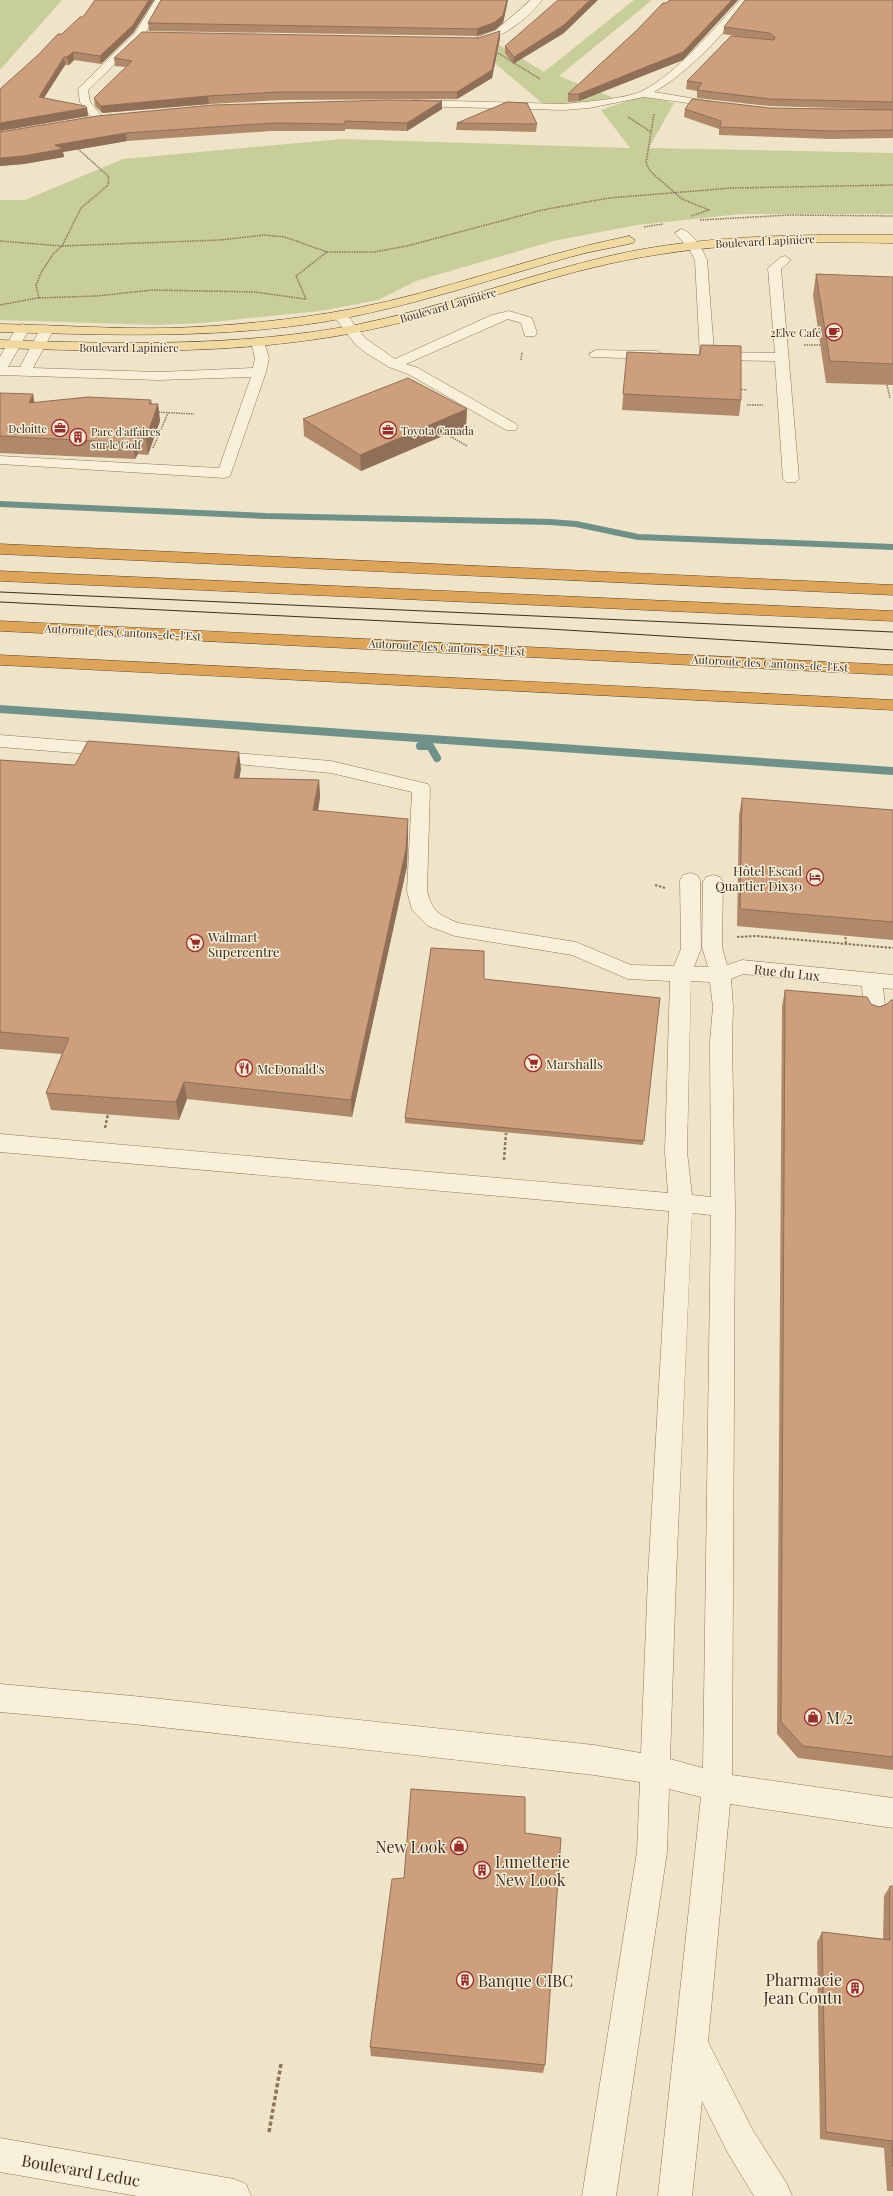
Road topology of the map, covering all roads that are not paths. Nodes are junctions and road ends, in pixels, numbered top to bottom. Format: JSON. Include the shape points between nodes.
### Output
{"nodes":[{"id":1,"x":160,"y":0,"type":"edge"},
{"id":2,"x":537,"y":0,"type":"edge"},
{"id":3,"x":745,"y":0,"type":"edge"},
{"id":4,"x":138,"y":34,"type":"junction"},
{"id":5,"x":154,"y":35,"type":"edge"},
{"id":6,"x":713,"y":37,"type":"junction"},
{"id":7,"x":728,"y":39,"type":"edge"},
{"id":8,"x":462,"y":42,"type":"edge"},
{"id":9,"x":644,"y":94,"type":"junction"},
{"id":10,"x":399,"y":103,"type":"edge"},
{"id":11,"x":730,"y":107,"type":"edge"},
{"id":12,"x":112,"y":117,"type":"edge"},
{"id":13,"x":98,"y":119,"type":"junction"},
{"id":14,"x":84,"y":121,"type":"edge"},
{"id":15,"x":694,"y":226,"type":"road end"},
{"id":16,"x":665,"y":229,"type":"road end"},
{"id":17,"x":641,"y":233,"type":"road end"},
{"id":18,"x":681,"y":233,"type":"junction"},
{"id":19,"x":893,"y":239,"type":"edge"},
{"id":20,"x":693,"y":246,"type":"junction"},
{"id":21,"x":785,"y":260,"type":"dead end"},
{"id":22,"x":340,"y":315,"type":"junction"},
{"id":23,"x":0,"y":328,"type":"edge"},
{"id":24,"x":23,"y":328,"type":"junction"},
{"id":25,"x":47,"y":329,"type":"junction"},
{"id":26,"x":351,"y":329,"type":"junction"},
{"id":27,"x":530,"y":333,"type":"dead end"},
{"id":28,"x":258,"y":342,"type":"junction"},
{"id":29,"x":0,"y":344,"type":"edge"},
{"id":30,"x":15,"y":344,"type":"junction"},
{"id":31,"x":38,"y":345,"type":"junction"},
{"id":32,"x":596,"y":354,"type":"dead end"},
{"id":33,"x":669,"y":355,"type":"edge"},
{"id":34,"x":692,"y":355,"type":"edge"},
{"id":35,"x":707,"y":356,"type":"junction"},
{"id":36,"x":782,"y":357,"type":"junction"},
{"id":37,"x":394,"y":364,"type":"junction"},
{"id":38,"x":0,"y":371,"type":"edge"},
{"id":39,"x":24,"y":372,"type":"junction"},
{"id":40,"x":259,"y":372,"type":"junction"},
{"id":41,"x":511,"y":427,"type":"dead end"},
{"id":42,"x":0,"y":460,"type":"edge"},
{"id":43,"x":790,"y":479,"type":"dead end"},
{"id":44,"x":0,"y":549,"type":"edge"},
{"id":45,"x":0,"y":576,"type":"edge"},
{"id":46,"x":893,"y":590,"type":"edge"},
{"id":47,"x":893,"y":616,"type":"edge"},
{"id":48,"x":0,"y":626,"type":"edge"},
{"id":49,"x":0,"y":660,"type":"edge"},
{"id":50,"x":110,"y":665,"type":"junction"},
{"id":51,"x":893,"y":670,"type":"edge"},
{"id":52,"x":0,"y":672,"type":"edge"},
{"id":53,"x":893,"y":705,"type":"edge"},
{"id":54,"x":0,"y":741,"type":"edge"},
{"id":55,"x":134,"y":752,"type":"edge"},
{"id":56,"x":197,"y":756,"type":"edge"},
{"id":57,"x":690,"y":880,"type":"dead end"},
{"id":58,"x":713,"y":882,"type":"dead end"},
{"id":59,"x":681,"y":974,"type":"junction"},
{"id":60,"x":720,"y":975,"type":"junction"},
{"id":61,"x":872,"y":980,"type":"junction"},
{"id":62,"x":893,"y":982,"type":"edge"},
{"id":63,"x":875,"y":1014,"type":"edge"},
{"id":64,"x":0,"y":1143,"type":"edge"},
{"id":65,"x":681,"y":1204,"type":"junction"},
{"id":66,"x":723,"y":1207,"type":"junction"},
{"id":67,"x":0,"y":1698,"type":"edge"},
{"id":68,"x":655,"y":1770,"type":"junction"},
{"id":69,"x":717,"y":1787,"type":"junction"},
{"id":70,"x":893,"y":1813,"type":"edge"},
{"id":71,"x":692,"y":2044,"type":"junction"},
{"id":72,"x":0,"y":2156,"type":"edge"},
{"id":73,"x":234,"y":2196,"type":"edge"},
{"id":74,"x":599,"y":2196,"type":"edge"},
{"id":75,"x":675,"y":2196,"type":"edge"},
{"id":76,"x":775,"y":2196,"type":"edge"}],
"edges":[{"from":1,"to":4,"type":"street"},
{"from":2,"to":8,"type":"street","via":[[500,33],[478,41]]},
{"from":3,"to":6,"type":"street"},
{"from":4,"to":5,"type":"street"},
{"from":4,"to":13,"type":"street","via":[[83,89],[85,102]]},
{"from":6,"to":7,"type":"street"},
{"from":6,"to":9,"type":"street","via":[[663,83]]},
{"from":9,"to":10,"type":"street","via":[[589,105],[564,107]]},
{"from":9,"to":11,"type":"street"},
{"from":12,"to":13,"type":"street"},
{"from":13,"to":14,"type":"street"},
{"from":15,"to":18,"type":"main road"},
{"from":16,"to":18,"type":"main road"},
{"from":17,"to":22,"type":"main road","name":"Boulevard Lapinière","via":[[434,293]]},
{"from":18,"to":20,"type":"street"},
{"from":19,"to":20,"type":"main road","name":"Boulevard Lapinière","via":[[776,239]]},
{"from":20,"to":26,"type":"main road","name":"Boulevard Lapinière","via":[[594,263],[431,312]]},
{"from":20,"to":35,"type":"street","via":[[701,260]]},
{"from":21,"to":36,"type":"street","via":[[774,268]]},
{"from":22,"to":25,"type":"main road","name":"Boulevard Lapinière","via":[[278,324],[192,331]]},
{"from":22,"to":26,"type":"street"},
{"from":23,"to":24,"type":"main road","name":"Boulevard Lapinière"},
{"from":24,"to":25,"type":"main road","name":"Boulevard Lapinière"},
{"from":24,"to":30,"type":"street"},
{"from":25,"to":31,"type":"street"},
{"from":26,"to":28,"type":"main road","name":"Boulevard Lapinière"},
{"from":26,"to":37,"type":"street","via":[[366,347]]},
{"from":27,"to":37,"type":"street","via":[[527,321],[509,316],[497,318]]},
{"from":28,"to":31,"type":"main road","name":"Boulevard Lapinière","via":[[171,348]]},
{"from":28,"to":40,"type":"street","via":[[262,358]]},
{"from":29,"to":30,"type":"main road","name":"Boulevard Lapinière"},
{"from":30,"to":31,"type":"main road","name":"Boulevard Lapinière"},
{"from":30,"to":38,"type":"street"},
{"from":31,"to":39,"type":"street"},
{"from":32,"to":33,"type":"street"},
{"from":34,"to":35,"type":"street"},
{"from":35,"to":36,"type":"street"},
{"from":36,"to":43,"type":"street"},
{"from":37,"to":41,"type":"street"},
{"from":38,"to":39,"type":"street"},
{"from":39,"to":40,"type":"street","via":[[159,376]]},
{"from":40,"to":42,"type":"street","via":[[225,473]]},
{"from":44,"to":46,"type":"highway"},
{"from":45,"to":47,"type":"highway"},
{"from":48,"to":51,"type":"highway","name":"Autoroute des Cantons-de-l'Est"},
{"from":49,"to":50,"type":"highway"},
{"from":50,"to":52,"type":"highway"},
{"from":50,"to":53,"type":"highway"},
{"from":54,"to":55,"type":"street"},
{"from":56,"to":59,"type":"street","name":"Rue du Lux","via":[[331,767],[421,788],[417,891],[422,910],[435,921],[455,929],[576,949],[628,972]]},
{"from":57,"to":59,"type":"street","via":[[691,949]]},
{"from":58,"to":60,"type":"street","via":[[712,947]]},
{"from":59,"to":60,"type":"street","name":"Rue du Lux"},
{"from":59,"to":65,"type":"street","via":[[676,1152]]},
{"from":60,"to":61,"type":"street","name":"Rue du Lux","via":[[742,967]]},
{"from":60,"to":66,"type":"street","via":[[723,1007]]},
{"from":61,"to":62,"type":"street","name":"Rue du Lux"},
{"from":61,"to":63,"type":"street"},
{"from":64,"to":65,"type":"street"},
{"from":65,"to":66,"type":"street"},
{"from":65,"to":68,"type":"street"},
{"from":66,"to":69,"type":"street"},
{"from":67,"to":68,"type":"street","via":[[594,1760]]},
{"from":68,"to":69,"type":"street"},
{"from":68,"to":74,"type":"street","via":[[652,1852]]},
{"from":69,"to":70,"type":"street"},
{"from":69,"to":71,"type":"street"},
{"from":71,"to":75,"type":"street"},
{"from":71,"to":76,"type":"street","via":[[738,2140]]},
{"from":72,"to":73,"type":"street","name":"Boulevard Leduc"}]}
